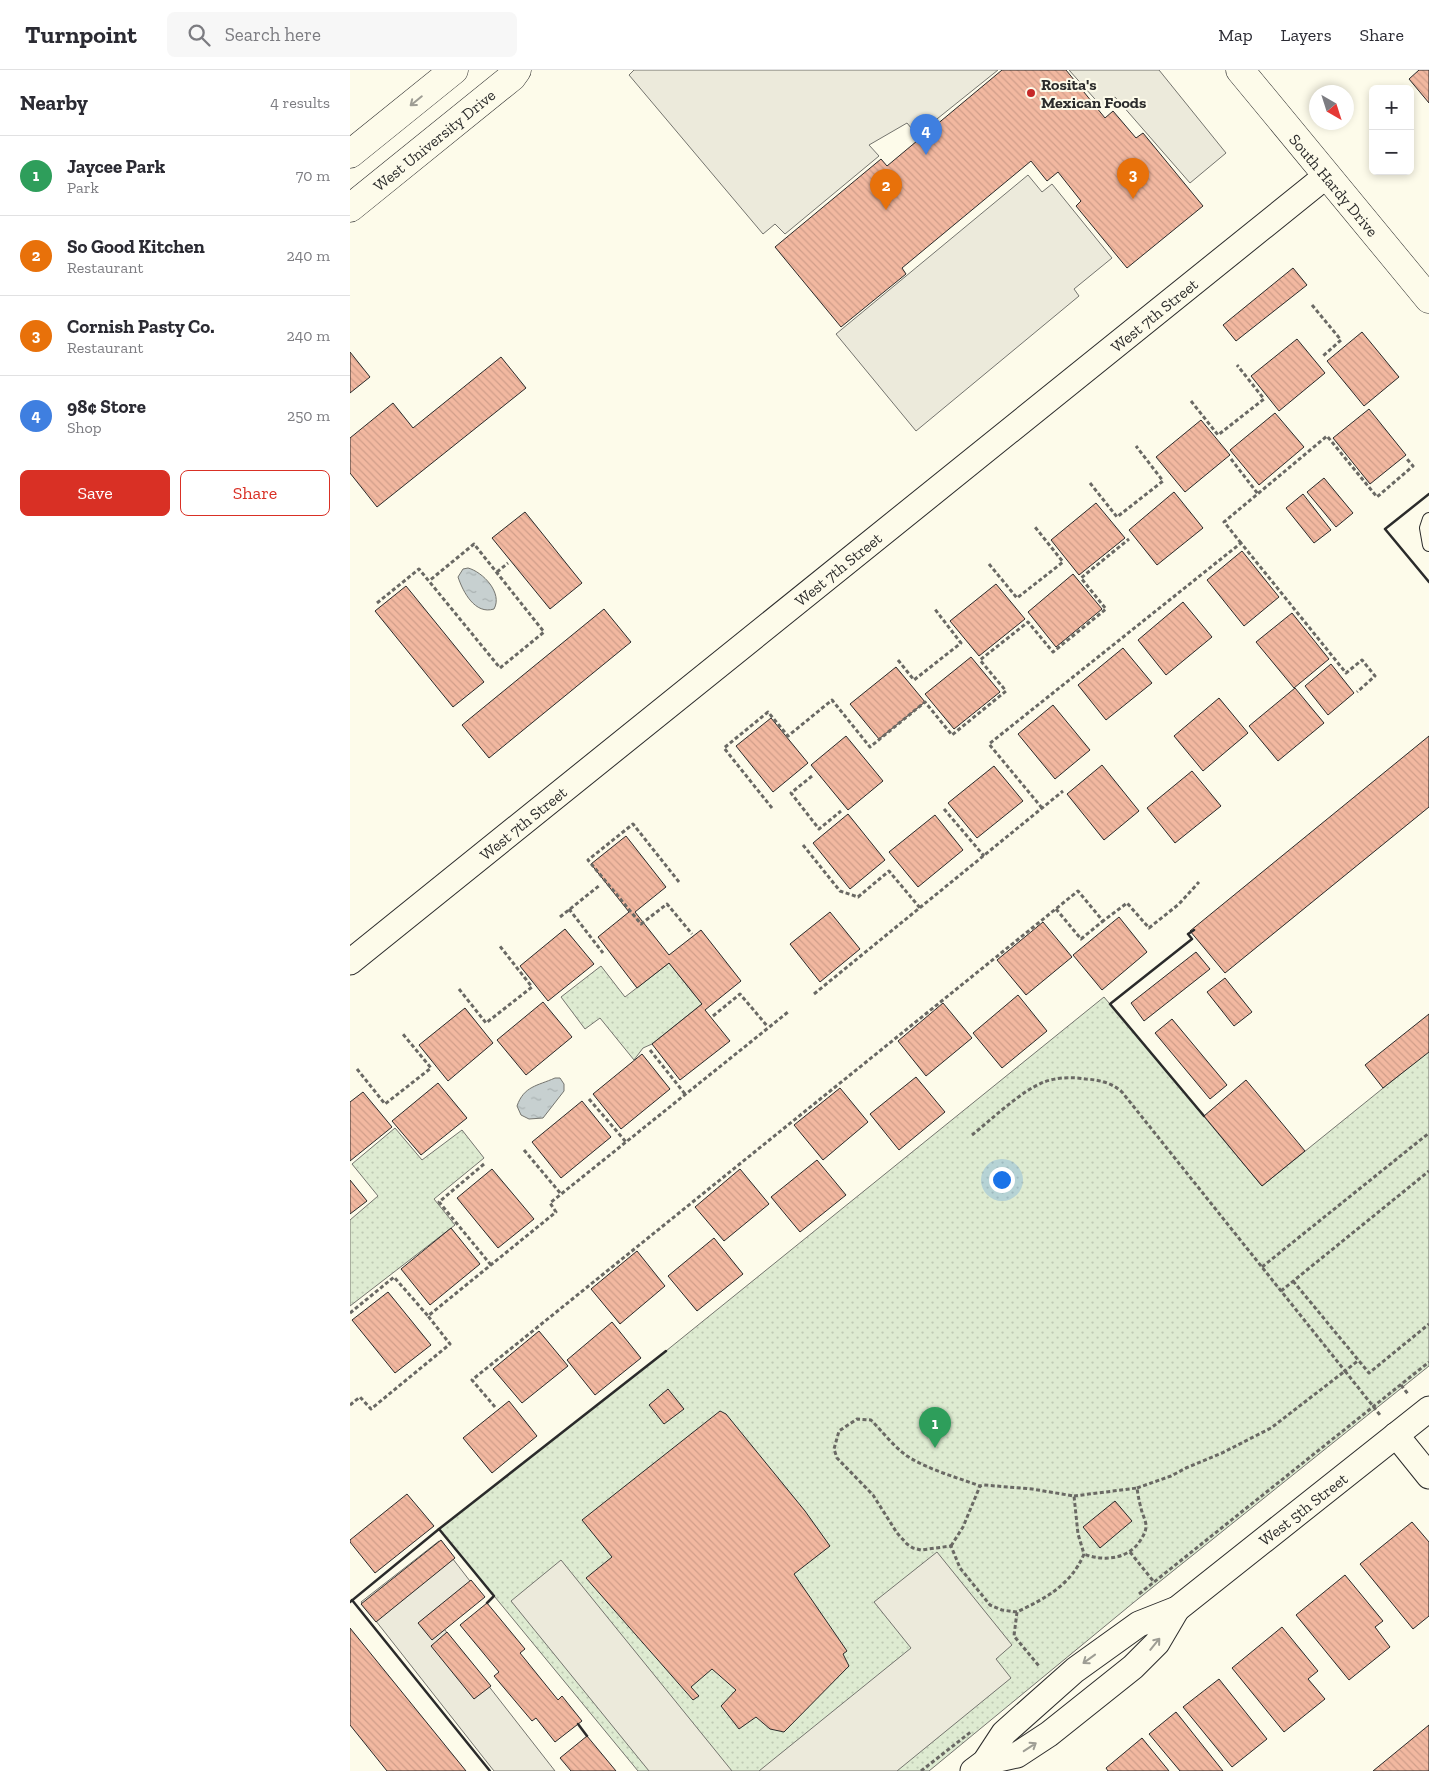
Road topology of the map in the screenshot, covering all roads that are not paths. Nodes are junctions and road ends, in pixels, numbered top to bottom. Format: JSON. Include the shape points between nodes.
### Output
{"nodes":[{"id":1,"x":454,"y":70,"type":"edge"},
{"id":2,"x":517,"y":70,"type":"edge"},
{"id":3,"x":1240,"y":70,"type":"edge"},
{"id":4,"x":350,"y":154,"type":"edge"},
{"id":5,"x":1326,"y":176,"type":"junction"},
{"id":6,"x":350,"y":208,"type":"edge"},
{"id":7,"x":1429,"y":299,"type":"edge"},
{"id":8,"x":1427,"y":524,"type":"edge"},
{"id":9,"x":1429,"y":545,"type":"edge"},
{"id":10,"x":350,"y":962,"type":"edge"},
{"id":11,"x":1429,"y":1409,"type":"edge"},
{"id":12,"x":1396,"y":1435,"type":"junction"},
{"id":13,"x":1429,"y":1476,"type":"edge"},
{"id":14,"x":1177,"y":1609,"type":"junction"},
{"id":15,"x":979,"y":1766,"type":"edge"}],
"edges":[{"from":1,"to":4,"type":"main road","one_way":true},
{"from":2,"to":6,"type":"main road","name":"West University Drive"},
{"from":3,"to":5,"type":"main road","name":"South Hardy Drive"},
{"from":5,"to":7,"type":"main road","name":"South Hardy Drive"},
{"from":5,"to":10,"type":"street","name":"West 7th Street"},
{"from":8,"to":9,"type":"lane"},
{"from":11,"to":12,"type":"street","name":"West 5th Street"},
{"from":12,"to":13,"type":"street"},
{"from":12,"to":14,"type":"street","name":"West 5th Street"},
{"from":14,"to":15,"type":"street","name":"West 5th Street","one_way":true,"via":[[1139,1624],[1075,1670],[1004,1733]]},
{"from":15,"to":14,"type":"street","name":"West 5th Street","one_way":true,"via":[[1017,1755],[1049,1734],[1157,1643]]}]}
